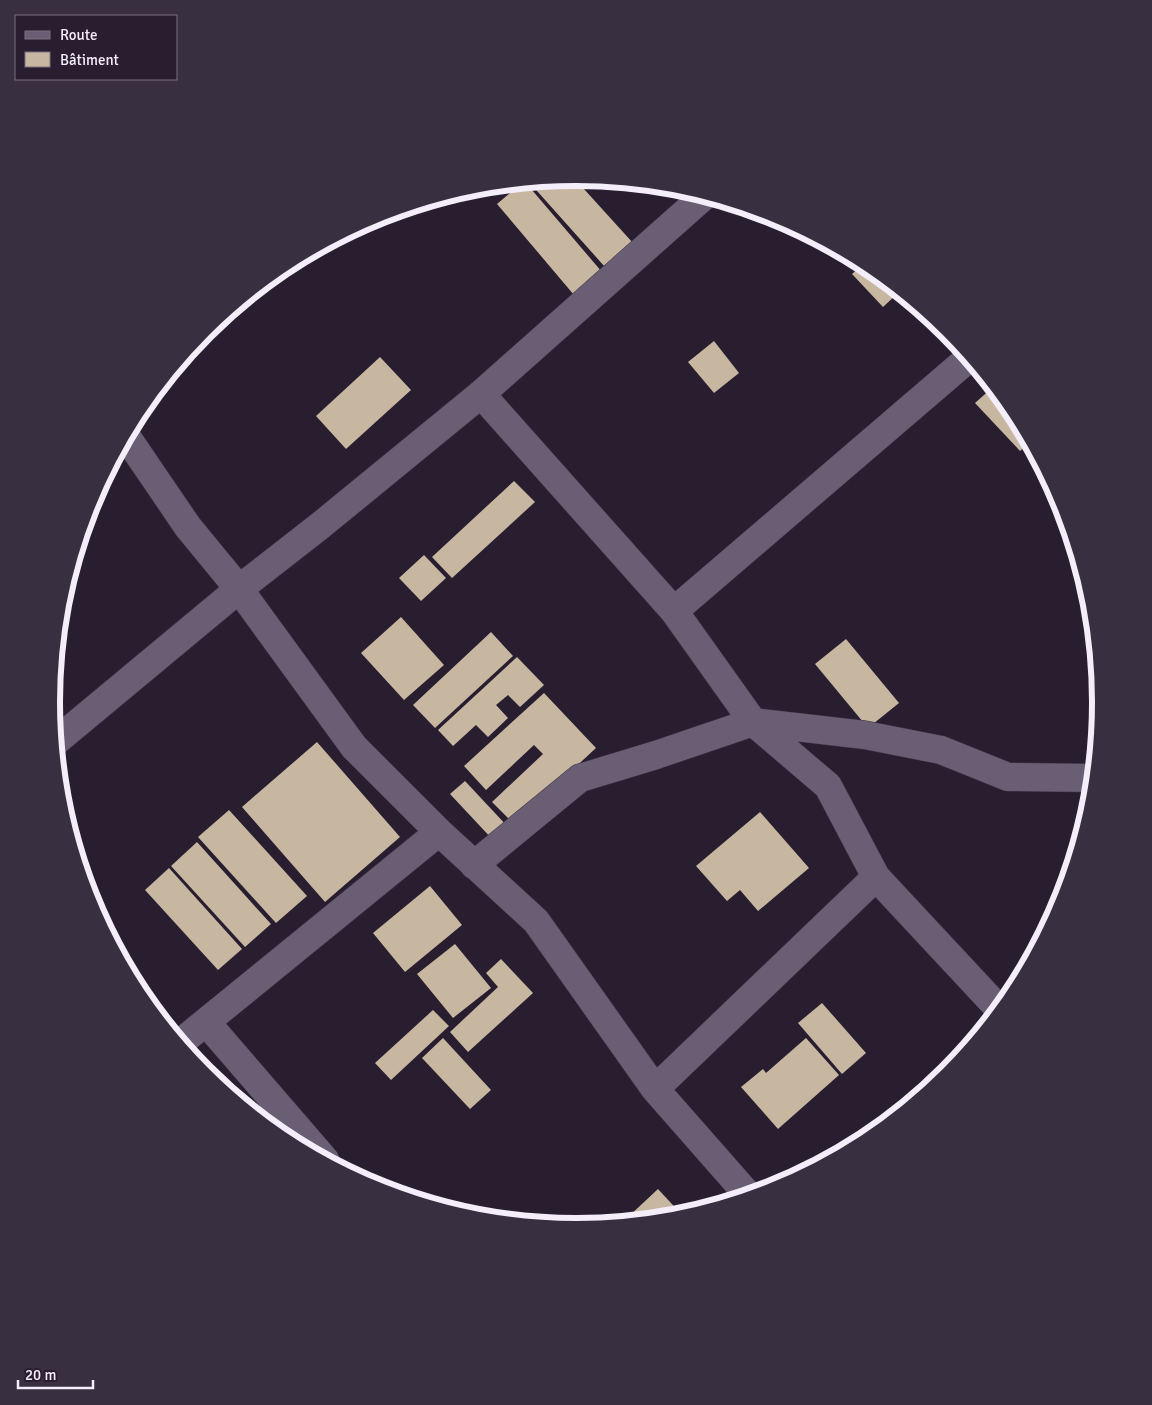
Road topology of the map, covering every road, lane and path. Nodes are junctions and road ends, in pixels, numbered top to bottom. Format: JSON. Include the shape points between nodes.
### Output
{"nodes":[{"id":1,"x":698,"y":201,"type":"edge"},
{"id":2,"x":964,"y":362,"type":"edge"},
{"id":3,"x":481,"y":394,"type":"junction"},
{"id":4,"x":130,"y":442,"type":"edge"},
{"id":5,"x":239,"y":589,"type":"junction"},
{"id":6,"x":674,"y":611,"type":"junction"},
{"id":7,"x":753,"y":722,"type":"junction"},
{"id":8,"x":61,"y":737,"type":"edge"},
{"id":9,"x":1087,"y":778,"type":"edge"},
{"id":10,"x":439,"y":832,"type":"junction"},
{"id":11,"x":474,"y":865,"type":"junction"},
{"id":12,"x":876,"y":877,"type":"junction"},
{"id":13,"x":994,"y":1004,"type":"edge"},
{"id":14,"x":206,"y":1022,"type":"junction"},
{"id":15,"x":185,"y":1039,"type":"edge"},
{"id":16,"x":656,"y":1089,"type":"junction"},
{"id":17,"x":313,"y":1146,"type":"edge"},
{"id":18,"x":744,"y":1190,"type":"edge"}],
"edges":[{"from":1,"to":3,"type":"street"},
{"from":2,"to":6,"type":"street"},
{"from":3,"to":5,"type":"street"},
{"from":3,"to":6,"type":"street"},
{"from":4,"to":5,"type":"street","via":[[188,527]]},
{"from":5,"to":8,"type":"street"},
{"from":5,"to":10,"type":"street","via":[[354,747]]},
{"from":6,"to":7,"type":"street"},
{"from":7,"to":9,"type":"street","via":[[865,735],[941,750],[1008,777]]},
{"from":7,"to":11,"type":"street","via":[[580,778]]},
{"from":7,"to":12,"type":"street","via":[[828,786]]},
{"from":10,"to":11,"type":"street"},
{"from":10,"to":14,"type":"street"},
{"from":11,"to":16,"type":"street","via":[[536,921]]},
{"from":12,"to":13,"type":"street"},
{"from":12,"to":16,"type":"street"},
{"from":14,"to":15,"type":"street"},
{"from":14,"to":17,"type":"street"},
{"from":16,"to":18,"type":"street"}]}
